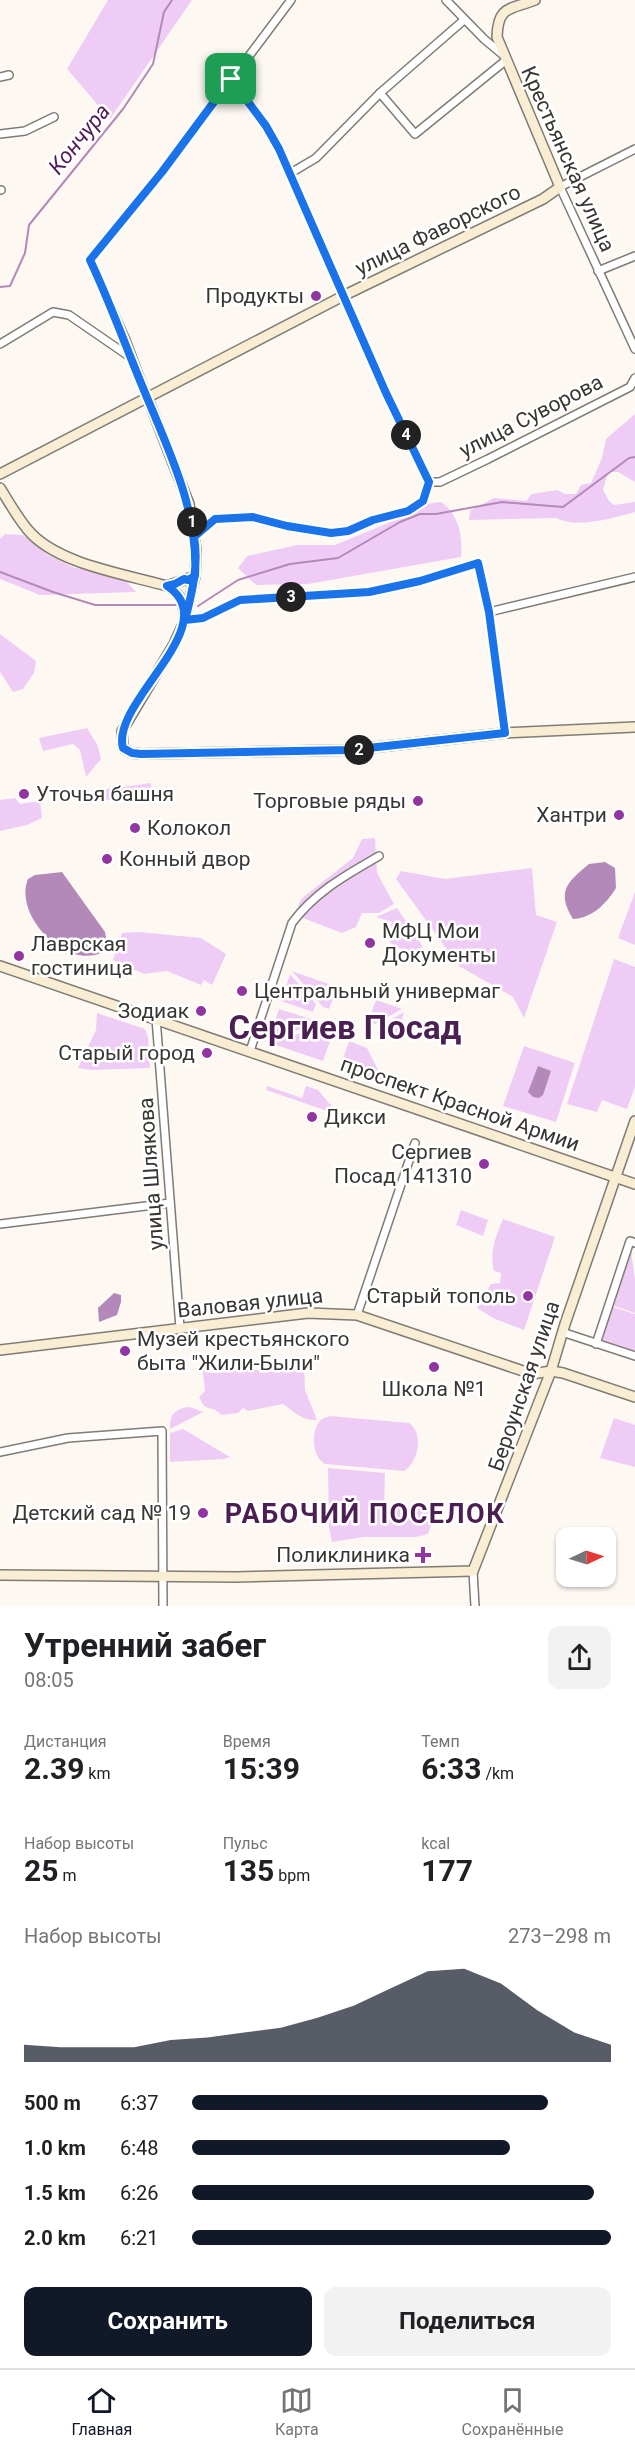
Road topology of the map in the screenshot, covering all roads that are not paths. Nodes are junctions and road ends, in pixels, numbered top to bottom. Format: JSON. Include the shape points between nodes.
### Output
{"nodes":[{"id":1,"x":291,"y":0,"type":"edge"},
{"id":2,"x":446,"y":0,"type":"edge"},
{"id":3,"x":535,"y":0,"type":"edge"},
{"id":4,"x":464,"y":20,"type":"junction"},
{"id":5,"x":504,"y":57,"type":"junction"},
{"id":6,"x":9,"y":75,"type":"dead end"},
{"id":7,"x":0,"y":77,"type":"edge"},
{"id":8,"x":231,"y":79,"type":"junction"},
{"id":9,"x":380,"y":93,"type":"junction"},
{"id":10,"x":54,"y":117,"type":"dead end"},
{"id":11,"x":0,"y":134,"type":"edge"},
{"id":12,"x":635,"y":149,"type":"edge"},
{"id":13,"x":289,"y":174,"type":"junction"},
{"id":14,"x":560,"y":187,"type":"junction"},
{"id":15,"x":635,"y":256,"type":"edge"},
{"id":16,"x":598,"y":271,"type":"junction"},
{"id":17,"x":345,"y":295,"type":"junction"},
{"id":18,"x":0,"y":344,"type":"edge"},
{"id":19,"x":635,"y":349,"type":"edge"},
{"id":20,"x":130,"y":357,"type":"junction"},
{"id":21,"x":635,"y":378,"type":"edge"},
{"id":22,"x":148,"y":399,"type":"junction"},
{"id":23,"x":0,"y":474,"type":"edge"},
{"id":24,"x":429,"y":482,"type":"junction"},
{"id":25,"x":0,"y":488,"type":"edge"},
{"id":26,"x":194,"y":537,"type":"junction"},
{"id":27,"x":195,"y":576,"type":"junction"},
{"id":28,"x":635,"y":577,"type":"edge"},
{"id":29,"x":167,"y":586,"type":"junction"},
{"id":30,"x":489,"y":612,"type":"junction"},
{"id":31,"x":185,"y":620,"type":"junction"},
{"id":32,"x":635,"y":727,"type":"edge"},
{"id":33,"x":505,"y":733,"type":"junction"},
{"id":34,"x":379,"y":855,"type":"dead end"},
{"id":35,"x":0,"y":966,"type":"edge"},
{"id":36,"x":156,"y":1018,"type":"junction"},
{"id":37,"x":250,"y":1051,"type":"junction"},
{"id":38,"x":635,"y":1121,"type":"edge"},
{"id":39,"x":415,"y":1143,"type":"dead end"},
{"id":40,"x":616,"y":1178,"type":"junction"},
{"id":41,"x":635,"y":1184,"type":"edge"},
{"id":42,"x":170,"y":1203,"type":"junction"},
{"id":43,"x":0,"y":1224,"type":"edge"},
{"id":44,"x":635,"y":1243,"type":"edge"},
{"id":45,"x":357,"y":1315,"type":"junction"},
{"id":46,"x":180,"y":1328,"type":"junction"},
{"id":47,"x":562,"y":1332,"type":"junction"},
{"id":48,"x":596,"y":1344,"type":"junction"},
{"id":49,"x":0,"y":1350,"type":"edge"},
{"id":50,"x":635,"y":1356,"type":"edge"},
{"id":51,"x":551,"y":1371,"type":"junction"},
{"id":52,"x":635,"y":1397,"type":"edge"},
{"id":53,"x":0,"y":1452,"type":"edge"},
{"id":54,"x":473,"y":1571,"type":"junction"},
{"id":55,"x":0,"y":1575,"type":"edge"},
{"id":56,"x":162,"y":1576,"type":"junction"},
{"id":57,"x":162,"y":1606,"type":"edge"},
{"id":58,"x":475,"y":1606,"type":"edge"}],
"edges":[{"from":1,"to":8,"type":"street"},
{"from":2,"to":4,"type":"street","name":"Крестьянская улица"},
{"from":3,"to":5,"type":"main road","via":[[502,13],[497,19],[497,37]]},
{"from":4,"to":5,"type":"street","name":"Крестьянская улица"},
{"from":4,"to":9,"type":"street"},
{"from":5,"to":9,"type":"street","via":[[415,134]]},
{"from":5,"to":14,"type":"main road","name":"Крестьянская улица"},
{"from":6,"to":7,"type":"street"},
{"from":8,"to":13,"type":"street","via":[[266,126]]},
{"from":8,"to":20,"type":"street","via":[[90,260]]},
{"from":9,"to":13,"type":"street","via":[[316,158]]},
{"from":10,"to":11,"type":"street","via":[[25,131]]},
{"from":12,"to":14,"type":"street","name":"улица Фаворского"},
{"from":13,"to":17,"type":"street"},
{"from":14,"to":16,"type":"street","name":"Крестьянская улица"},
{"from":14,"to":17,"type":"main road","name":"улица Фаворского","via":[[543,199]]},
{"from":15,"to":16,"type":"street"},
{"from":16,"to":19,"type":"street","name":"Крестьянская улица"},
{"from":17,"to":22,"type":"main road","name":"улица Фаворского"},
{"from":17,"to":24,"type":"street"},
{"from":18,"to":20,"type":"street","via":[[52,312],[69,315]]},
{"from":20,"to":22,"type":"street"},
{"from":21,"to":24,"type":"street","name":"улица Суворова","via":[[630,387],[440,482]]},
{"from":22,"to":23,"type":"main road","name":"улица Фаворского"},
{"from":22,"to":26,"type":"main road","via":[[189,504]]},
{"from":24,"to":26,"type":"street","via":[[423,501],[408,511],[348,531],[331,533],[253,517],[215,519]]},
{"from":25,"to":29,"type":"main road","via":[[28,531],[58,554]]},
{"from":26,"to":27,"type":"main road"},
{"from":27,"to":29,"type":"main road"},
{"from":27,"to":31,"type":"main road"},
{"from":28,"to":30,"type":"street"},
{"from":29,"to":31,"type":"main road","via":[[182,600]]},
{"from":30,"to":31,"type":"street","via":[[478,563],[369,592],[240,600],[203,618]]},
{"from":30,"to":33,"type":"street"},
{"from":31,"to":33,"type":"main road","via":[[122,731],[123,748],[132,753],[350,750]]},
{"from":32,"to":33,"type":"main road"},
{"from":34,"to":37,"type":"street","via":[[322,890],[292,923]]},
{"from":35,"to":36,"type":"main road","name":"проспект Красной Армии"},
{"from":36,"to":37,"type":"main road","name":"проспект Красной Армии"},
{"from":36,"to":42,"type":"street","name":"улица Шлякова"},
{"from":37,"to":40,"type":"main road","name":"проспект Красной Армии"},
{"from":38,"to":40,"type":"main road","name":"Бероунская улица"},
{"from":39,"to":45,"type":"street"},
{"from":40,"to":41,"type":"main road","name":"проспект Красной Армии"},
{"from":40,"to":47,"type":"main road","name":"Бероунская улица"},
{"from":42,"to":43,"type":"street"},
{"from":42,"to":46,"type":"street","name":"улица Шлякова"},
{"from":44,"to":48,"type":"street","via":[[630,1241]]},
{"from":45,"to":46,"type":"main road","name":"Валовая улица","via":[[308,1313]]},
{"from":45,"to":51,"type":"main road","name":"Валовая улица","via":[[532,1374]]},
{"from":46,"to":49,"type":"main road","name":"Валовая улица"},
{"from":47,"to":48,"type":"street"},
{"from":47,"to":51,"type":"main road","name":"Бероунская улица"},
{"from":48,"to":50,"type":"street"},
{"from":51,"to":52,"type":"main road","name":"Валовая улица"},
{"from":51,"to":54,"type":"main road","name":"Бероунская улица"},
{"from":53,"to":56,"type":"street","via":[[68,1438],[162,1431]]},
{"from":54,"to":56,"type":"main road"},
{"from":54,"to":58,"type":"street","name":"Бероунская улица"},
{"from":55,"to":56,"type":"main road"},
{"from":56,"to":57,"type":"street"}]}
